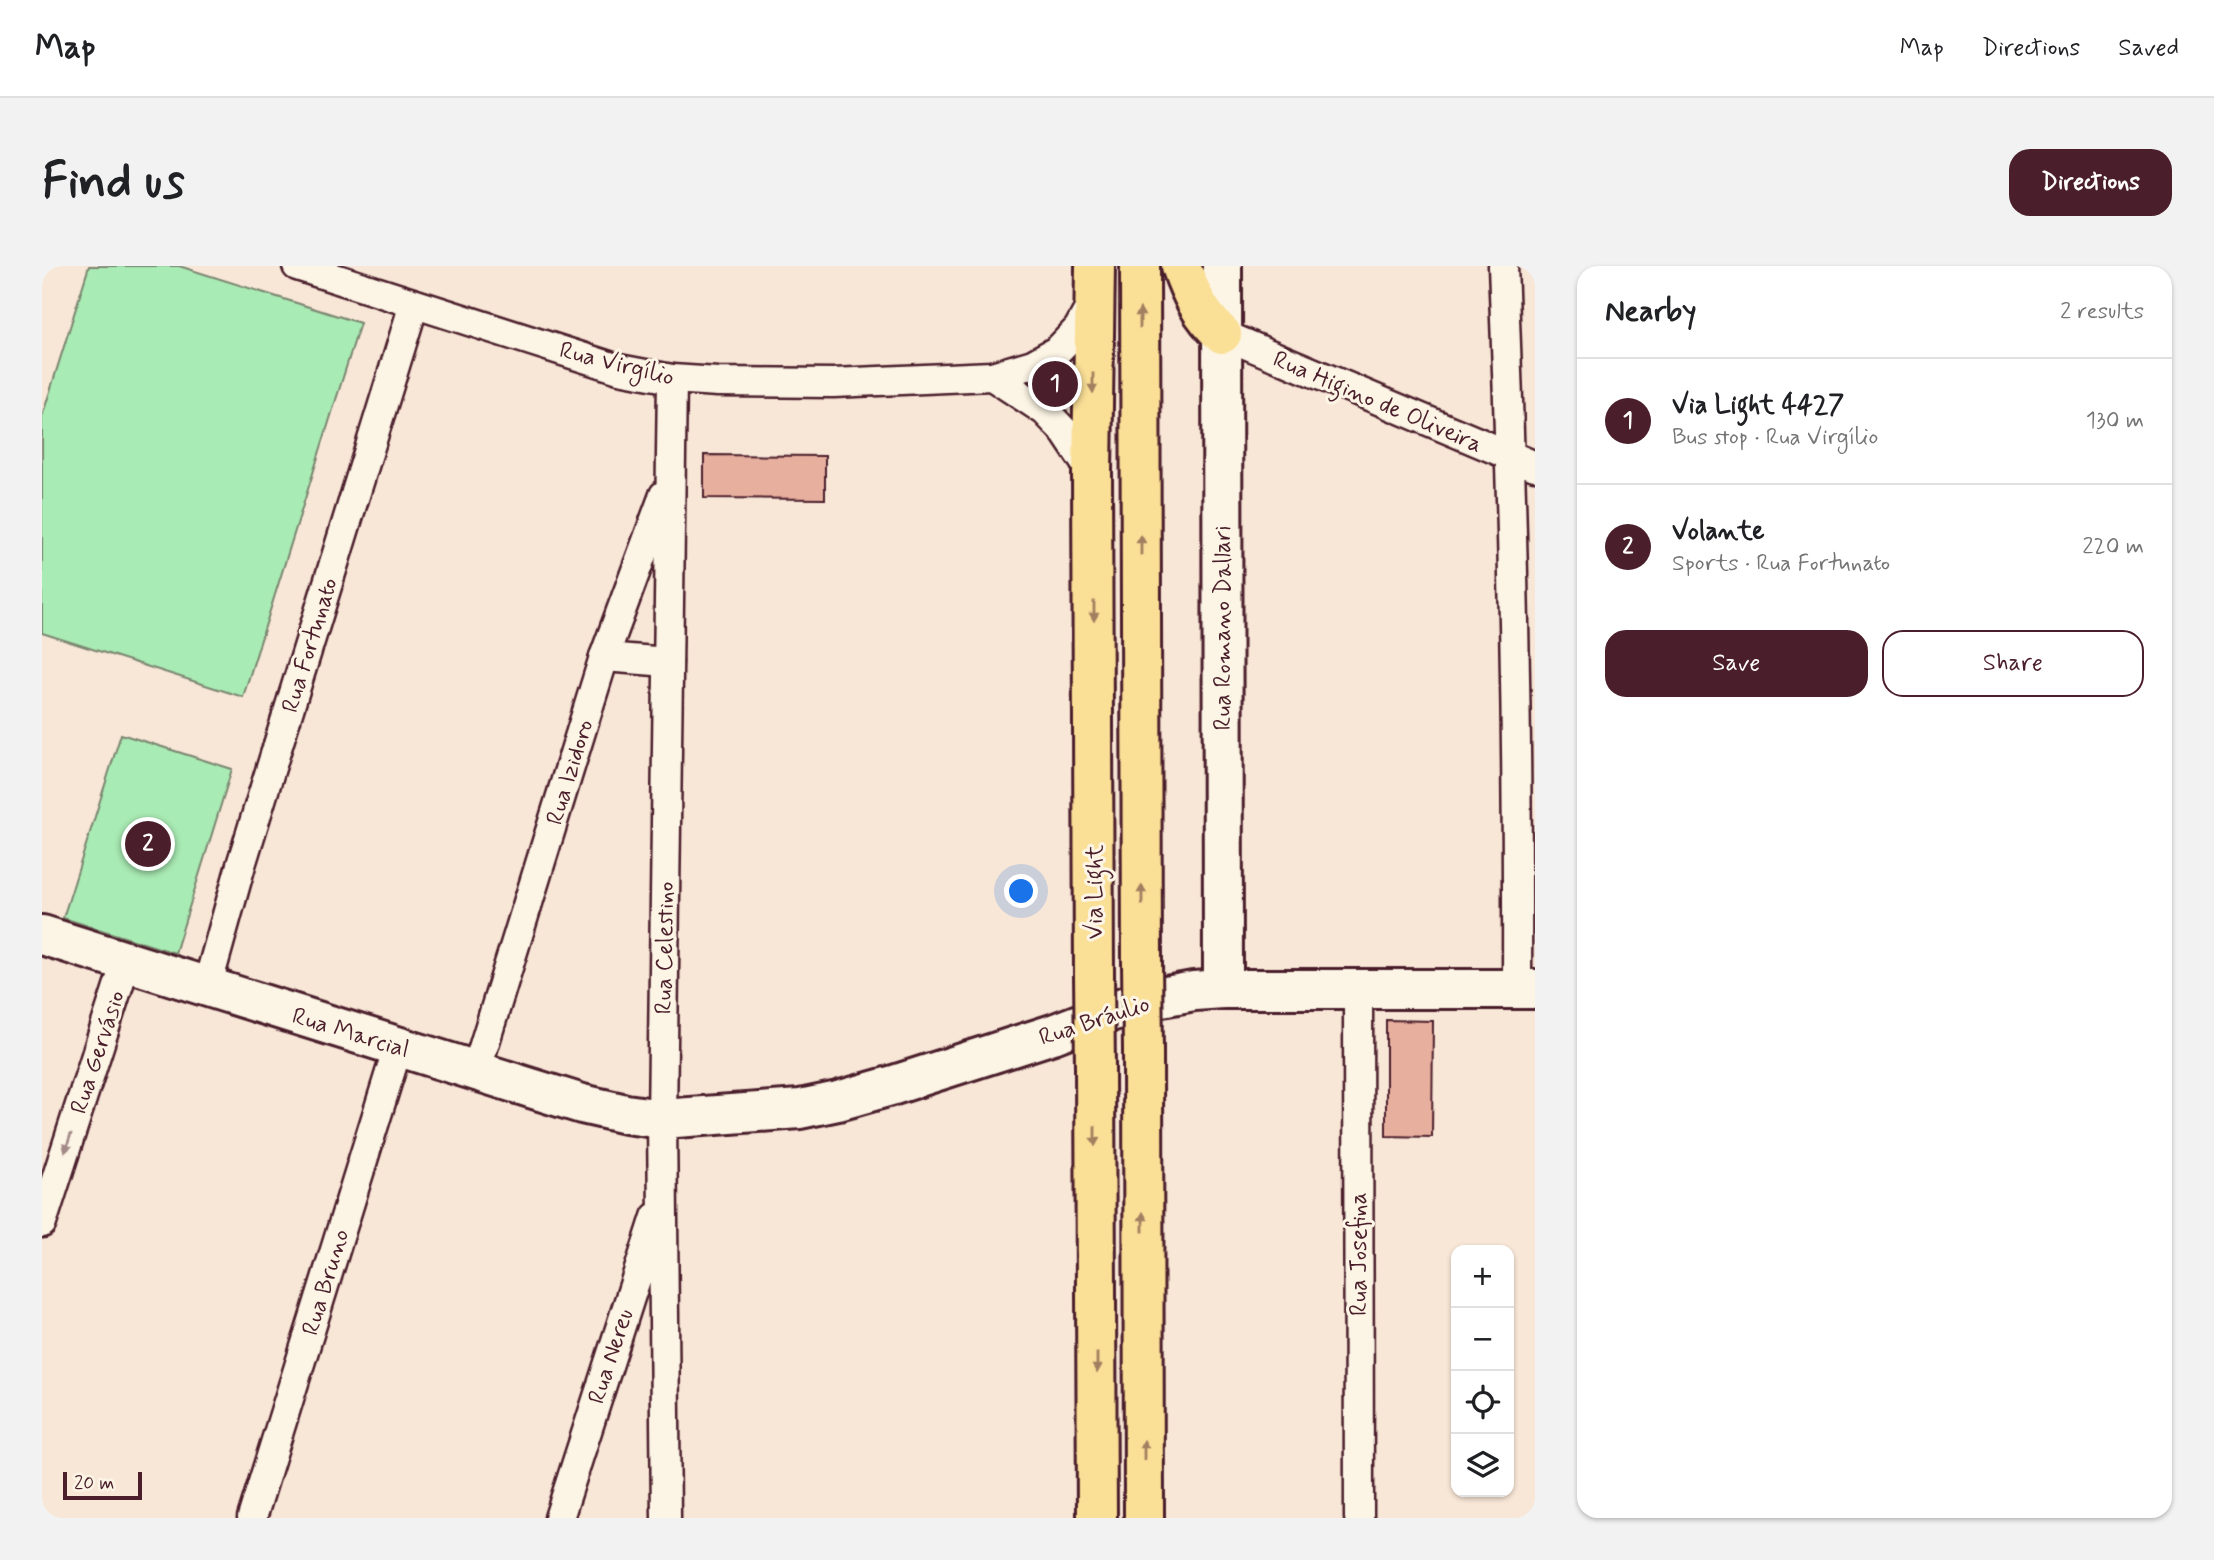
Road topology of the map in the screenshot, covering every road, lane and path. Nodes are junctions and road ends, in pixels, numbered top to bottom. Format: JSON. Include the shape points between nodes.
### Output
{"nodes":[{"id":1,"x":297,"y":266,"type":"edge"},
{"id":2,"x":1140,"y":266,"type":"edge"},
{"id":3,"x":1181,"y":266,"type":"edge"},
{"id":4,"x":1222,"y":266,"type":"edge"},
{"id":5,"x":1503,"y":266,"type":"edge"},
{"id":6,"x":1094,"y":284,"type":"edge"},
{"id":7,"x":414,"y":304,"type":"junction"},
{"id":8,"x":1222,"y":334,"type":"junction"},
{"id":9,"x":992,"y":376,"type":"junction"},
{"id":10,"x":672,"y":379,"type":"junction"},
{"id":11,"x":1523,"y":461,"type":"edge"},
{"id":12,"x":1092,"y":473,"type":"junction"},
{"id":13,"x":671,"y":476,"type":"junction"},
{"id":14,"x":604,"y":657,"type":"junction"},
{"id":15,"x":668,"y":662,"type":"junction"},
{"id":16,"x":1526,"y":759,"type":"edge"},
{"id":17,"x":42,"y":935,"type":"edge"},
{"id":18,"x":126,"y":962,"type":"junction"},
{"id":19,"x":207,"y":987,"type":"junction"},
{"id":20,"x":1526,"y":988,"type":"edge"},
{"id":21,"x":1223,"y":989,"type":"junction"},
{"id":22,"x":1358,"y":989,"type":"junction"},
{"id":23,"x":398,"y":1046,"type":"junction"},
{"id":24,"x":475,"y":1071,"type":"junction"},
{"id":25,"x":662,"y":1119,"type":"junction"},
{"id":26,"x":663,"y":1195,"type":"junction"},
{"id":27,"x":42,"y":1223,"type":"edge"},
{"id":28,"x":252,"y":1518,"type":"edge"},
{"id":29,"x":559,"y":1518,"type":"edge"},
{"id":30,"x":666,"y":1518,"type":"edge"},
{"id":31,"x":1097,"y":1518,"type":"edge"},
{"id":32,"x":1144,"y":1518,"type":"edge"},
{"id":33,"x":1359,"y":1518,"type":"edge"}],
"edges":[{"from":1,"to":7,"type":"street","name":"Rua Virgílio"},
{"from":32,"to":2,"type":"main road","name":"Via Light","one_way":true,"bridge":true},
{"from":3,"to":8,"type":"main road","via":[[1195,301]]},
{"from":4,"to":8,"type":"street","name":"Rua Romano Dallari"},
{"from":5,"to":11,"type":"street"},
{"from":6,"to":9,"type":"street","name":"Rua Virgílio","via":[[1073,335],[1058,350],[1033,364]]},
{"from":6,"to":12,"type":"main road","name":"Via Light","one_way":true},
{"from":7,"to":10,"type":"street","name":"Rua Virgílio","via":[[619,369]]},
{"from":7,"to":19,"type":"street","name":"Rua Fortunato"},
{"from":8,"to":11,"type":"street","name":"Rua Higino de Oliveira"},
{"from":8,"to":21,"type":"street","name":"Rua Romano Dallari"},
{"from":9,"to":10,"type":"street","name":"Rua Virgílio","via":[[833,383]]},
{"from":9,"to":12,"type":"street","via":[[1045,411]]},
{"from":10,"to":13,"type":"street","name":"Rua Celestino"},
{"from":11,"to":16,"type":"street"},
{"from":12,"to":31,"type":"main road","name":"Via Light","one_way":true,"bridge":true},
{"from":13,"to":14,"type":"street","name":"Rua Izidoro"},
{"from":13,"to":15,"type":"street","name":"Rua Celestino"},
{"from":14,"to":15,"type":"street"},
{"from":14,"to":24,"type":"street","name":"Rua Izidoro"},
{"from":15,"to":25,"type":"street","name":"Rua Celestino"},
{"from":16,"to":20,"type":"street"},
{"from":17,"to":18,"type":"street","name":"Rua Marcial"},
{"from":18,"to":19,"type":"street","name":"Rua Marcial"},
{"from":18,"to":27,"type":"street","name":"Rua Gervásio","one_way":true},
{"from":19,"to":23,"type":"street","name":"Rua Marcial"},
{"from":20,"to":22,"type":"street","name":"Rua Bráulio"},
{"from":21,"to":22,"type":"street","name":"Rua Bráulio"},
{"from":21,"to":25,"type":"street","name":"Rua Bráulio","via":[[1139,1002],[1053,1034],[838,1101],[777,1112]]},
{"from":22,"to":33,"type":"street","name":"Rua Josefina"},
{"from":23,"to":24,"type":"street","name":"Rua Marcial"},
{"from":23,"to":28,"type":"street","name":"Rua Bruno"},
{"from":24,"to":25,"type":"street","name":"Rua Marcial","via":[[582,1104]]},
{"from":25,"to":26,"type":"street","name":"Rua Celestino"},
{"from":26,"to":29,"type":"street","name":"Rua Nereu"},
{"from":26,"to":30,"type":"street","name":"Rua Celestino"}]}
